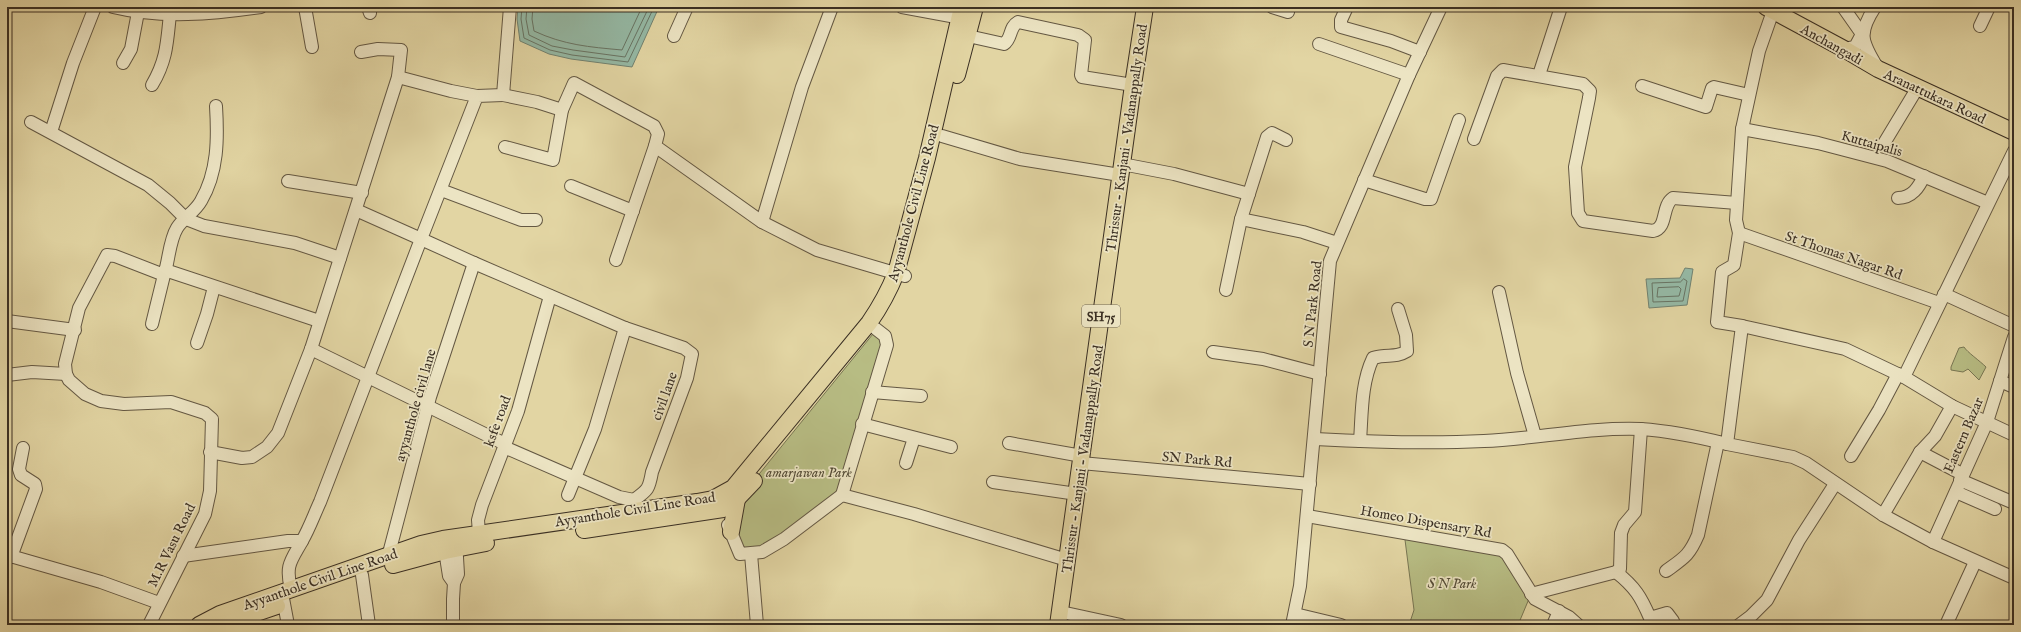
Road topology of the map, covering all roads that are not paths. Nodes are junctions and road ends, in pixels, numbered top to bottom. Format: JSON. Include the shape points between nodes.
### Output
{"nodes":[{"id":1,"x":96,"y":7,"type":"edge"},
{"id":2,"x":113,"y":7,"type":"edge"},
{"id":3,"x":261,"y":7,"type":"edge"},
{"id":4,"x":306,"y":7,"type":"edge"},
{"id":5,"x":510,"y":7,"type":"edge"},
{"id":6,"x":687,"y":7,"type":"edge"},
{"id":7,"x":832,"y":7,"type":"edge"},
{"id":8,"x":902,"y":7,"type":"edge"},
{"id":9,"x":1146,"y":7,"type":"edge"},
{"id":10,"x":1272,"y":7,"type":"edge"},
{"id":11,"x":1347,"y":7,"type":"edge"},
{"id":12,"x":1441,"y":7,"type":"edge"},
{"id":13,"x":1561,"y":7,"type":"edge"},
{"id":14,"x":1843,"y":7,"type":"edge"},
{"id":15,"x":1875,"y":7,"type":"edge"},
{"id":16,"x":1989,"y":7,"type":"edge"},
{"id":17,"x":1770,"y":9,"type":"edge"},
{"id":18,"x":220,"y":10,"type":"edge"},
{"id":19,"x":138,"y":12,"type":"junction"},
{"id":20,"x":1288,"y":12,"type":"dead end"},
{"id":21,"x":967,"y":13,"type":"edge"},
{"id":22,"x":170,"y":14,"type":"junction"},
{"id":23,"x":1980,"y":26,"type":"dead end"},
{"id":24,"x":1862,"y":34,"type":"junction"},
{"id":25,"x":674,"y":36,"type":"dead end"},
{"id":26,"x":968,"y":36,"type":"junction"},
{"id":27,"x":1319,"y":44,"type":"dead end"},
{"id":28,"x":312,"y":47,"type":"dead end"},
{"id":29,"x":1844,"y":49,"type":"junction"},
{"id":30,"x":362,"y":52,"type":"dead end"},
{"id":31,"x":1420,"y":52,"type":"junction"},
{"id":32,"x":123,"y":63,"type":"dead end"},
{"id":33,"x":1878,"y":70,"type":"junction"},
{"id":34,"x":1409,"y":75,"type":"junction"},
{"id":35,"x":1539,"y":75,"type":"junction"},
{"id":36,"x":398,"y":77,"type":"junction"},
{"id":37,"x":152,"y":85,"type":"dead end"},
{"id":38,"x":1133,"y":85,"type":"junction"},
{"id":39,"x":1642,"y":86,"type":"dead end"},
{"id":40,"x":1918,"y":87,"type":"junction"},
{"id":41,"x":503,"y":95,"type":"junction"},
{"id":42,"x":1749,"y":95,"type":"junction"},
{"id":43,"x":477,"y":96,"type":"junction"},
{"id":44,"x":216,"y":106,"type":"dead end"},
{"id":45,"x":562,"y":110,"type":"junction"},
{"id":46,"x":1459,"y":120,"type":"dead end"},
{"id":47,"x":31,"y":122,"type":"dead end"},
{"id":48,"x":1742,"y":129,"type":"junction"},
{"id":49,"x":51,"y":132,"type":"junction"},
{"id":50,"x":2014,"y":132,"type":"edge"},
{"id":51,"x":942,"y":136,"type":"junction"},
{"id":52,"x":1474,"y":139,"type":"dead end"},
{"id":53,"x":1286,"y":140,"type":"dead end"},
{"id":54,"x":1883,"y":145,"type":"dead end"},
{"id":55,"x":655,"y":146,"type":"junction"},
{"id":56,"x":505,"y":147,"type":"dead end"},
{"id":57,"x":2014,"y":151,"type":"edge"},
{"id":58,"x":930,"y":167,"type":"junction"},
{"id":59,"x":1121,"y":169,"type":"junction"},
{"id":60,"x":1924,"y":176,"type":"junction"},
{"id":61,"x":1364,"y":180,"type":"junction"},
{"id":62,"x":288,"y":181,"type":"dead end"},
{"id":63,"x":571,"y":186,"type":"dead end"},
{"id":64,"x":441,"y":190,"type":"junction"},
{"id":65,"x":362,"y":193,"type":"junction"},
{"id":66,"x":1249,"y":194,"type":"junction"},
{"id":67,"x":1898,"y":198,"type":"dead end"},
{"id":68,"x":1737,"y":203,"type":"junction"},
{"id":69,"x":1988,"y":203,"type":"junction"},
{"id":70,"x":356,"y":210,"type":"junction"},
{"id":71,"x":634,"y":211,"type":"junction"},
{"id":72,"x":186,"y":219,"type":"junction"},
{"id":73,"x":1241,"y":219,"type":"junction"},
{"id":74,"x":536,"y":220,"type":"dead end"},
{"id":75,"x":762,"y":222,"type":"junction"},
{"id":76,"x":1739,"y":233,"type":"junction"},
{"id":77,"x":421,"y":239,"type":"junction"},
{"id":78,"x":1337,"y":243,"type":"junction"},
{"id":79,"x":340,"y":258,"type":"junction"},
{"id":80,"x":616,"y":260,"type":"dead end"},
{"id":81,"x":474,"y":264,"type":"junction"},
{"id":82,"x":162,"y":273,"type":"junction"},
{"id":83,"x":901,"y":274,"type":"junction"},
{"id":84,"x":214,"y":287,"type":"junction"},
{"id":85,"x":1226,"y":290,"type":"dead end"},
{"id":86,"x":1499,"y":292,"type":"dead end"},
{"id":87,"x":550,"y":296,"type":"junction"},
{"id":88,"x":1941,"y":299,"type":"junction"},
{"id":89,"x":886,"y":307,"type":"junction"},
{"id":90,"x":1398,"y":309,"type":"dead end"},
{"id":91,"x":7,"y":321,"type":"edge"},
{"id":92,"x":320,"y":321,"type":"junction"},
{"id":93,"x":152,"y":324,"type":"dead end"},
{"id":94,"x":1742,"y":326,"type":"junction"},
{"id":95,"x":2014,"y":326,"type":"edge"},
{"id":96,"x":625,"y":328,"type":"junction"},
{"id":97,"x":876,"y":329,"type":"junction"},
{"id":98,"x":75,"y":330,"type":"junction"},
{"id":99,"x":2014,"y":338,"type":"edge"},
{"id":100,"x":197,"y":342,"type":"dead end"},
{"id":101,"x":311,"y":349,"type":"junction"},
{"id":102,"x":1213,"y":352,"type":"dead end"},
{"id":103,"x":66,"y":374,"type":"junction"},
{"id":104,"x":1320,"y":374,"type":"junction"},
{"id":105,"x":7,"y":375,"type":"edge"},
{"id":106,"x":1901,"y":375,"type":"junction"},
{"id":107,"x":369,"y":376,"type":"junction"},
{"id":108,"x":2000,"y":381,"type":"junction"},
{"id":109,"x":2014,"y":387,"type":"edge"},
{"id":110,"x":872,"y":392,"type":"junction"},
{"id":111,"x":921,"y":396,"type":"dead end"},
{"id":112,"x":428,"y":406,"type":"junction"},
{"id":113,"x":1952,"y":406,"type":"junction"},
{"id":114,"x":1988,"y":422,"type":"junction"},
{"id":115,"x":862,"y":424,"type":"junction"},
{"id":116,"x":1641,"y":430,"type":"junction"},
{"id":117,"x":2014,"y":435,"type":"edge"},
{"id":118,"x":1535,"y":436,"type":"junction"},
{"id":119,"x":914,"y":438,"type":"junction"},
{"id":120,"x":1315,"y":439,"type":"junction"},
{"id":121,"x":1360,"y":441,"type":"junction"},
{"id":122,"x":1009,"y":443,"type":"dead end"},
{"id":123,"x":1723,"y":443,"type":"junction"},
{"id":124,"x":504,"y":445,"type":"junction"},
{"id":125,"x":951,"y":447,"type":"dead end"},
{"id":126,"x":23,"y":448,"type":"dead end"},
{"id":127,"x":210,"y":452,"type":"junction"},
{"id":128,"x":1920,"y":452,"type":"junction"},
{"id":129,"x":1851,"y":456,"type":"dead end"},
{"id":130,"x":1082,"y":459,"type":"junction"},
{"id":131,"x":906,"y":463,"type":"dead end"},
{"id":132,"x":575,"y":477,"type":"junction"},
{"id":133,"x":1961,"y":477,"type":"junction"},
{"id":134,"x":993,"y":482,"type":"dead end"},
{"id":135,"x":1310,"y":484,"type":"junction"},
{"id":136,"x":1835,"y":484,"type":"junction"},
{"id":137,"x":1956,"y":492,"type":"junction"},
{"id":138,"x":1077,"y":494,"type":"junction"},
{"id":139,"x":568,"y":495,"type":"dead end"},
{"id":140,"x":842,"y":495,"type":"junction"},
{"id":141,"x":727,"y":499,"type":"junction"},
{"id":142,"x":2014,"y":503,"type":"edge"},
{"id":143,"x":1996,"y":509,"type":"dead end"},
{"id":144,"x":637,"y":511,"type":"junction"},
{"id":145,"x":1882,"y":515,"type":"junction"},
{"id":146,"x":1307,"y":516,"type":"junction"},
{"id":147,"x":731,"y":532,"type":"joint"},
{"id":148,"x":479,"y":533,"type":"junction"},
{"id":149,"x":302,"y":541,"type":"junction"},
{"id":150,"x":1933,"y":542,"type":"junction"},
{"id":151,"x":450,"y":544,"type":"junction"},
{"id":152,"x":751,"y":554,"type":"junction"},
{"id":153,"x":9,"y":556,"type":"edge"},
{"id":154,"x":183,"y":556,"type":"junction"},
{"id":155,"x":388,"y":556,"type":"junction"},
{"id":156,"x":1067,"y":560,"type":"junction"},
{"id":157,"x":1975,"y":562,"type":"junction"},
{"id":158,"x":1666,"y":571,"type":"dead end"},
{"id":159,"x":1616,"y":572,"type":"junction"},
{"id":160,"x":362,"y":575,"type":"junction"},
{"id":161,"x":2014,"y":578,"type":"edge"},
{"id":162,"x":1531,"y":594,"type":"junction"},
{"id":163,"x":286,"y":595,"type":"junction"},
{"id":164,"x":159,"y":603,"type":"junction"},
{"id":165,"x":1559,"y":611,"type":"junction"},
{"id":166,"x":1060,"y":618,"type":"edge"},
{"id":167,"x":1294,"y":619,"type":"edge"},
{"id":168,"x":1673,"y":621,"type":"dead end"},
{"id":169,"x":227,"y":624,"type":"edge"},
{"id":170,"x":1742,"y":624,"type":"edge"},
{"id":171,"x":148,"y":625,"type":"edge"},
{"id":172,"x":199,"y":625,"type":"edge"},
{"id":173,"x":288,"y":625,"type":"edge"},
{"id":174,"x":369,"y":625,"type":"edge"},
{"id":175,"x":453,"y":625,"type":"edge"},
{"id":176,"x":757,"y":625,"type":"edge"},
{"id":177,"x":1121,"y":625,"type":"edge"},
{"id":178,"x":1341,"y":625,"type":"edge"},
{"id":179,"x":1553,"y":625,"type":"edge"},
{"id":180,"x":1578,"y":625,"type":"edge"},
{"id":181,"x":1946,"y":625,"type":"edge"}],
"edges":[{"from":1,"to":49,"type":"street","via":[[73,63]]},
{"from":2,"to":19,"type":"street"},
{"from":3,"to":18,"type":"street"},
{"from":4,"to":28,"type":"street"},
{"from":5,"to":41,"type":"street"},
{"from":6,"to":25,"type":"street"},
{"from":7,"to":75,"type":"street","via":[[802,87]]},
{"from":8,"to":21,"type":"street"},
{"from":9,"to":38,"type":"main road","name":"Thrissur - Kanjani - Vadanappally Road","number":"SH75"},
{"from":10,"to":20,"type":"street"},
{"from":11,"to":31,"type":"street","via":[[1341,20],[1341,27]]},
{"from":12,"to":31,"type":"street","name":"S N Park Road"},
{"from":13,"to":35,"type":"street"},
{"from":14,"to":24,"type":"street"},
{"from":15,"to":24,"type":"street"},
{"from":16,"to":23,"type":"street"},
{"from":17,"to":29,"type":"main road","name":"Anchangadi"},
{"from":17,"to":42,"type":"street"},
{"from":18,"to":22,"type":"street"},
{"from":19,"to":22,"type":"street"},
{"from":19,"to":32,"type":"street","via":[[131,49]]},
{"from":21,"to":26,"type":"main road","name":"Ayyanthole Civil Line Road"},
{"from":21,"to":58,"type":"main road","name":"Ayyanthole Civil Line Road"},
{"from":22,"to":37,"type":"street","via":[[165,56],[161,70]]},
{"from":24,"to":29,"type":"street","via":[[1856,47]]},
{"from":24,"to":33,"type":"street"},
{"from":26,"to":38,"type":"street","via":[[1004,44],[1009,39],[1012,27],[1018,22],[1078,35],[1085,40],[1082,77]]},
{"from":26,"to":51,"type":"main road","name":"Ayyanthole Civil Line Road"},
{"from":27,"to":34,"type":"street"},
{"from":29,"to":33,"type":"main road","name":"Anchangadi"},
{"from":30,"to":36,"type":"street","via":[[378,49],[401,50]]},
{"from":31,"to":34,"type":"street","name":"S N Park Road"},
{"from":33,"to":40,"type":"main road","name":"Aranattukara Road"},
{"from":34,"to":61,"type":"street","name":"S N Park Road"},
{"from":35,"to":52,"type":"street","via":[[1503,70],[1497,76]]},
{"from":35,"to":68,"type":"street","via":[[1583,84],[1590,91],[1575,167],[1578,213],[1583,221],[1653,231],[1661,226],[1668,201],[1673,198]]},
{"from":36,"to":43,"type":"street"},
{"from":36,"to":65,"type":"street"},
{"from":38,"to":59,"type":"main road","name":"Thrissur - Kanjani - Vadanappally Road","number":"SH75"},
{"from":39,"to":42,"type":"street","via":[[1706,107],[1714,87]]},
{"from":40,"to":50,"type":"main road","name":"Aranattukara Road"},
{"from":40,"to":54,"type":"street"},
{"from":41,"to":43,"type":"street"},
{"from":41,"to":45,"type":"street"},
{"from":42,"to":48,"type":"street"},
{"from":43,"to":64,"type":"street"},
{"from":44,"to":72,"type":"street","via":[[216,158],[206,191],[196,209]]},
{"from":45,"to":55,"type":"street","via":[[574,83],[654,126],[658,134]]},
{"from":45,"to":56,"type":"street","via":[[553,160]]},
{"from":46,"to":61,"type":"street","via":[[1431,199]]},
{"from":47,"to":49,"type":"street"},
{"from":48,"to":60,"type":"street","name":"Kuttaipalis","via":[[1833,147],[1887,161]]},
{"from":48,"to":68,"type":"street"},
{"from":49,"to":72,"type":"street","via":[[148,186]]},
{"from":51,"to":58,"type":"main road","name":"Ayyanthole Civil Line Road"},
{"from":51,"to":59,"type":"street","via":[[1020,159]]},
{"from":53,"to":66,"type":"street","via":[[1269,134]]},
{"from":55,"to":71,"type":"street"},
{"from":55,"to":75,"type":"street"},
{"from":57,"to":69,"type":"street"},
{"from":58,"to":83,"type":"main road","name":"Ayyanthole Civil Line Road"},
{"from":59,"to":66,"type":"street","via":[[1174,174]]},
{"from":59,"to":130,"type":"main road","name":"Thrissur - Kanjani - Vadanappally Road","number":"SH75"},
{"from":60,"to":67,"type":"street","via":[[1918,189],[1903,198]]},
{"from":60,"to":69,"type":"street","name":"Kuttaipalis"},
{"from":61,"to":78,"type":"street","name":"S N Park Road"},
{"from":62,"to":65,"type":"street"},
{"from":63,"to":71,"type":"street"},
{"from":64,"to":74,"type":"street","via":[[520,220]]},
{"from":64,"to":77,"type":"street"},
{"from":65,"to":70,"type":"street"},
{"from":66,"to":73,"type":"street"},
{"from":68,"to":76,"type":"street","via":[[1736,220]]},
{"from":69,"to":88,"type":"street"},
{"from":70,"to":77,"type":"street","name":"civil lane"},
{"from":70,"to":79,"type":"street"},
{"from":71,"to":80,"type":"street"},
{"from":72,"to":79,"type":"street","via":[[204,226],[295,243]]},
{"from":72,"to":82,"type":"street","via":[[176,230]]},
{"from":73,"to":78,"type":"street","via":[[1312,234]]},
{"from":73,"to":85,"type":"street"},
{"from":75,"to":83,"type":"street","via":[[828,255]]},
{"from":76,"to":88,"type":"street","name":"St Thomas Nagar Rd"},
{"from":76,"to":94,"type":"street","via":[[1734,265],[1722,272],[1717,322]]},
{"from":77,"to":81,"type":"street","name":"civil lane"},
{"from":77,"to":107,"type":"street"},
{"from":78,"to":104,"type":"street","name":"S N Park Road","via":[[1330,261]]},
{"from":79,"to":92,"type":"street"},
{"from":81,"to":87,"type":"street","name":"civil lane"},
{"from":81,"to":112,"type":"street","name":"ayyanthole civil lane"},
{"from":82,"to":84,"type":"street"},
{"from":82,"to":93,"type":"street"},
{"from":82,"to":98,"type":"street","via":[[107,255],[79,308]]},
{"from":83,"to":89,"type":"main road","name":"Ayyanthole Civil Line Road","via":[[898,293]]},
{"from":84,"to":92,"type":"street"},
{"from":84,"to":100,"type":"street"},
{"from":86,"to":118,"type":"street","via":[[1517,373]]},
{"from":87,"to":96,"type":"street","name":"civil lane"},
{"from":87,"to":124,"type":"street","name":"ksfe road","via":[[518,411]]},
{"from":88,"to":95,"type":"street","name":"St Thomas Nagar Rd"},
{"from":88,"to":106,"type":"street"},
{"from":89,"to":97,"type":"main road","name":"Ayyanthole Civil Line Road"},
{"from":89,"to":141,"type":"main road","name":"Ayyanthole Civil Line Road","via":[[840,359]]},
{"from":90,"to":121,"type":"street","via":[[1406,335],[1407,351],[1398,357],[1382,355],[1373,358],[1365,384]]},
{"from":91,"to":98,"type":"street"},
{"from":92,"to":101,"type":"street"},
{"from":94,"to":106,"type":"street","via":[[1845,349]]},
{"from":94,"to":123,"type":"street"},
{"from":96,"to":132,"type":"street","via":[[599,416]]},
{"from":96,"to":144,"type":"street","name":"civil lane","via":[[678,346],[692,354],[689,374],[654,466],[649,486]]},
{"from":97,"to":110,"type":"street","via":[[885,336],[887,345]]},
{"from":97,"to":141,"type":"main road","name":"Ayyanthole Civil Line Road"},
{"from":98,"to":103,"type":"street","via":[[65,364]]},
{"from":99,"to":108,"type":"street","name":"Eastern Bazar"},
{"from":101,"to":107,"type":"street"},
{"from":101,"to":127,"type":"street","via":[[278,432],[267,447],[252,457],[242,458]]},
{"from":102,"to":104,"type":"street","via":[[1263,359]]},
{"from":103,"to":105,"type":"street","via":[[32,372]]},
{"from":103,"to":127,"type":"street","name":"M.R Vasu Road","via":[[79,390],[101,402],[171,402],[205,413],[212,419]]},
{"from":104,"to":120,"type":"street","name":"S N Park Road"},
{"from":106,"to":113,"type":"street"},
{"from":106,"to":129,"type":"street"},
{"from":107,"to":112,"type":"street"},
{"from":107,"to":149,"type":"street","via":[[320,502]]},
{"from":108,"to":109,"type":"street"},
{"from":108,"to":114,"type":"street","name":"Eastern Bazar"},
{"from":110,"to":111,"type":"street"},
{"from":110,"to":115,"type":"street"},
{"from":112,"to":124,"type":"street"},
{"from":112,"to":155,"type":"street","name":"ayyanthole civil lane"},
{"from":113,"to":114,"type":"street"},
{"from":113,"to":128,"type":"street","via":[[1935,436]]},
{"from":114,"to":117,"type":"street"},
{"from":114,"to":133,"type":"street","name":"Eastern Bazar"},
{"from":115,"to":119,"type":"street"},
{"from":115,"to":140,"type":"street"},
{"from":116,"to":118,"type":"street","via":[[1604,430]]},
{"from":116,"to":123,"type":"street","via":[[1678,433]]},
{"from":116,"to":159,"type":"street","via":[[1635,512],[1621,533],[1621,564]]},
{"from":118,"to":121,"type":"street","via":[[1486,441]]},
{"from":119,"to":125,"type":"street"},
{"from":119,"to":131,"type":"street"},
{"from":120,"to":121,"type":"street"},
{"from":120,"to":135,"type":"street","name":"S N Park Road"},
{"from":122,"to":130,"type":"street","name":"SN Park Rd"},
{"from":123,"to":136,"type":"street","via":[[1793,457]]},
{"from":123,"to":158,"type":"street","via":[[1693,548],[1687,556]]},
{"from":124,"to":132,"type":"street"},
{"from":124,"to":148,"type":"street","name":"ksfe road","via":[[482,505],[478,520]]},
{"from":126,"to":153,"type":"street","via":[[19,469],[21,475],[35,484],[36,489]]},
{"from":127,"to":154,"type":"street","name":"M.R Vasu Road","via":[[210,491],[205,514]]},
{"from":128,"to":133,"type":"street"},
{"from":128,"to":145,"type":"street"},
{"from":130,"to":135,"type":"street","name":"SN Park Rd"},
{"from":130,"to":138,"type":"main road","name":"Thrissur - Kanjani - Vadanappally Road","number":"SH75"},
{"from":132,"to":139,"type":"street"},
{"from":132,"to":144,"type":"street","via":[[619,497]]},
{"from":133,"to":137,"type":"street","name":"Eastern Bazar"},
{"from":133,"to":142,"type":"street"},
{"from":134,"to":138,"type":"street"},
{"from":135,"to":146,"type":"street","name":"S N Park Road"},
{"from":136,"to":145,"type":"street"},
{"from":136,"to":170,"type":"street","via":[[1799,540],[1767,600]]},
{"from":137,"to":143,"type":"street"},
{"from":137,"to":150,"type":"street","name":"Eastern Bazar"},
{"from":138,"to":156,"type":"main road","name":"Thrissur - Kanjani - Vadanappally Road","number":"SH75"},
{"from":140,"to":152,"type":"street","via":[[784,539],[762,552]]},
{"from":140,"to":156,"type":"street"},
{"from":141,"to":144,"type":"main road","name":"Ayyanthole Civil Line Road"},
{"from":141,"to":147,"type":"main road"},
{"from":144,"to":148,"type":"main road","name":"Ayyanthole Civil Line Road"},
{"from":144,"to":151,"type":"main road","name":"Ayyanthole Civil Line Road"},
{"from":145,"to":150,"type":"street"},
{"from":146,"to":162,"type":"street","name":"Homeo Dispensary Rd","via":[[1495,547],[1507,554]]},
{"from":146,"to":167,"type":"street","name":"S N Park Road"},
{"from":147,"to":152,"type":"street","via":[[740,554]]},
{"from":148,"to":151,"type":"main road","name":"Ayyanthole Civil Line Road"},
{"from":149,"to":154,"type":"street"},
{"from":149,"to":163,"type":"street","via":[[288,569]]},
{"from":150,"to":157,"type":"street"},
{"from":151,"to":155,"type":"main road","name":"Ayyanthole Civil Line Road","via":[[421,544]]},
{"from":151,"to":160,"type":"main road","name":"Ayyanthole Civil Line Road"},
{"from":151,"to":175,"type":"street","via":[[458,574],[454,583]]},
{"from":152,"to":176,"type":"street"},
{"from":153,"to":164,"type":"street","via":[[101,582]]},
{"from":154,"to":164,"type":"street","name":"M.R Vasu Road"},
{"from":155,"to":163,"type":"main road","name":"Ayyanthole Civil Line Road"},
{"from":156,"to":166,"type":"main road","name":"Thrissur - Kanjani - Vadanappally Road","number":"SH75"},
{"from":157,"to":161,"type":"street"},
{"from":157,"to":181,"type":"street"},
{"from":159,"to":162,"type":"street"},
{"from":159,"to":168,"type":"street","via":[[1632,585],[1641,597],[1650,618],[1667,613]]},
{"from":160,"to":163,"type":"main road","name":"Ayyanthole Civil Line Road"},
{"from":160,"to":174,"type":"street"},
{"from":162,"to":165,"type":"street","name":"Homeo Dispensary Rd","via":[[1543,605]]},
{"from":163,"to":169,"type":"main road","name":"Ayyanthole Civil Line Road"},
{"from":163,"to":172,"type":"main road","name":"Ayyanthole Civil Line Road","via":[[220,614]]},
{"from":163,"to":173,"type":"street"},
{"from":164,"to":171,"type":"street","name":"M.R Vasu Road"},
{"from":165,"to":179,"type":"street"},
{"from":165,"to":180,"type":"street","name":"Homeo Dispensary Rd"},
{"from":166,"to":177,"type":"street"},
{"from":167,"to":178,"type":"street"}]}
